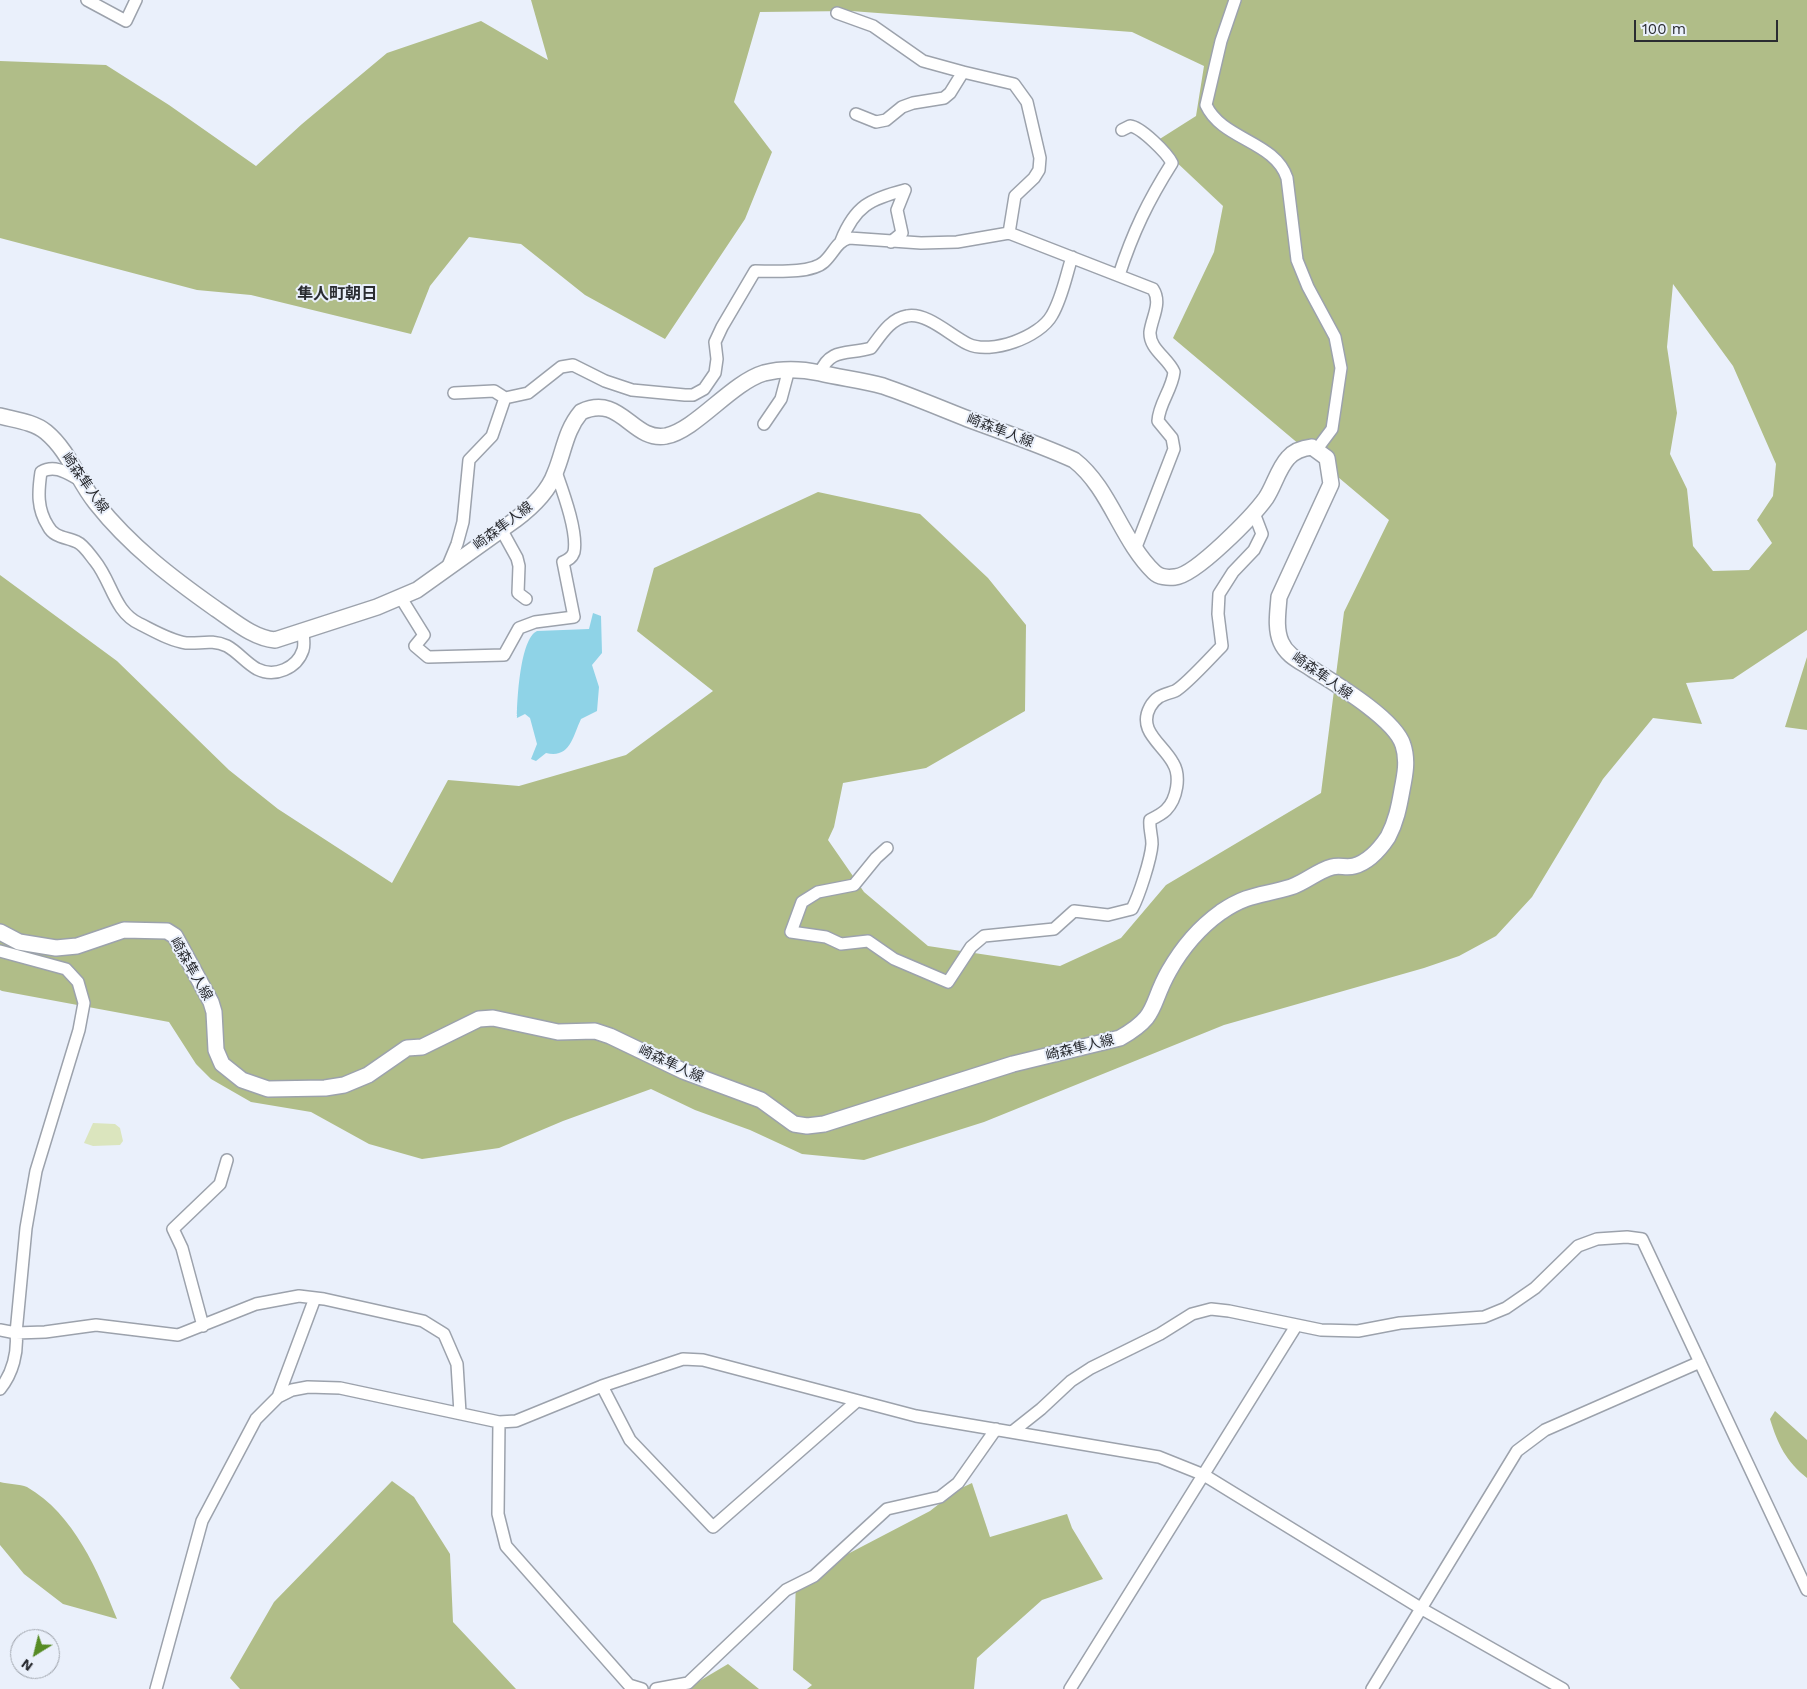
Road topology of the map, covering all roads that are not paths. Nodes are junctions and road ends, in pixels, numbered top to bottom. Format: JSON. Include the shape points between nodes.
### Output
{"nodes":[{"id":1,"x":87,"y":0,"type":"edge"},
{"id":2,"x":136,"y":0,"type":"edge"},
{"id":3,"x":1235,"y":0,"type":"edge"},
{"id":4,"x":837,"y":13,"type":"dead end"},
{"id":5,"x":963,"y":72,"type":"junction"},
{"id":6,"x":856,"y":114,"type":"dead end"},
{"id":7,"x":1122,"y":130,"type":"dead end"},
{"id":8,"x":1009,"y":233,"type":"junction"},
{"id":9,"x":841,"y":241,"type":"junction"},
{"id":10,"x":891,"y":242,"type":"junction"},
{"id":11,"x":1072,"y":257,"type":"junction"},
{"id":12,"x":1119,"y":275,"type":"junction"},
{"id":13,"x":789,"y":368,"type":"junction"},
{"id":14,"x":820,"y":373,"type":"junction"},
{"id":15,"x":454,"y":393,"type":"dead end"},
{"id":16,"x":504,"y":398,"type":"junction"},
{"id":17,"x":0,"y":416,"type":"edge"},
{"id":18,"x":764,"y":424,"type":"dead end"},
{"id":19,"x":1317,"y":449,"type":"junction"},
{"id":20,"x":556,"y":472,"type":"junction"},
{"id":21,"x":80,"y":480,"type":"junction"},
{"id":22,"x":1254,"y":513,"type":"junction"},
{"id":23,"x":501,"y":529,"type":"junction"},
{"id":24,"x":1136,"y":547,"type":"junction"},
{"id":25,"x":447,"y":568,"type":"junction"},
{"id":26,"x":401,"y":598,"type":"junction"},
{"id":27,"x":526,"y":599,"type":"dead end"},
{"id":28,"x":303,"y":631,"type":"junction"},
{"id":29,"x":886,"y":848,"type":"dead end"},
{"id":30,"x":0,"y":932,"type":"edge"},
{"id":31,"x":0,"y":951,"type":"edge"},
{"id":32,"x":227,"y":1160,"type":"dead end"},
{"id":33,"x":315,"y":1298,"type":"junction"},
{"id":34,"x":203,"y":1326,"type":"junction"},
{"id":35,"x":1296,"y":1326,"type":"junction"},
{"id":36,"x":0,"y":1330,"type":"edge"},
{"id":37,"x":16,"y":1333,"type":"junction"},
{"id":38,"x":1700,"y":1362,"type":"junction"},
{"id":39,"x":602,"y":1386,"type":"junction"},
{"id":40,"x":0,"y":1389,"type":"edge"},
{"id":41,"x":278,"y":1396,"type":"junction"},
{"id":42,"x":857,"y":1401,"type":"junction"},
{"id":43,"x":460,"y":1412,"type":"junction"},
{"id":44,"x":499,"y":1422,"type":"junction"},
{"id":45,"x":996,"y":1429,"type":"junction"},
{"id":46,"x":1012,"y":1432,"type":"junction"},
{"id":47,"x":1204,"y":1475,"type":"junction"},
{"id":48,"x":1807,"y":1590,"type":"edge"},
{"id":49,"x":1422,"y":1609,"type":"junction"},
{"id":50,"x":156,"y":1689,"type":"edge"},
{"id":51,"x":642,"y":1689,"type":"edge"},
{"id":52,"x":656,"y":1689,"type":"edge"},
{"id":53,"x":1070,"y":1689,"type":"edge"},
{"id":54,"x":1372,"y":1689,"type":"edge"},
{"id":55,"x":1563,"y":1689,"type":"edge"}],
"edges":[{"from":1,"to":2,"type":"street","via":[[126,21]]},
{"from":3,"to":19,"type":"street","via":[[1221,41],[1206,105],[1226,128],[1283,165],[1298,260],[1308,287],[1335,337],[1341,368],[1332,429]]},
{"from":4,"to":5,"type":"street","via":[[873,26],[923,61]]},
{"from":5,"to":6,"type":"street","via":[[944,98],[912,103],[886,120],[876,122]]},
{"from":5,"to":8,"type":"street","via":[[1014,84],[1027,102],[1040,158],[1039,170],[1015,196]]},
{"from":7,"to":12,"type":"street","via":[[1130,126],[1141,129],[1172,163],[1148,202]]},
{"from":8,"to":10,"type":"street","via":[[957,242]]},
{"from":8,"to":11,"type":"street"},
{"from":9,"to":10,"type":"street","via":[[860,238]]},
{"from":9,"to":10,"type":"street","via":[[852,217],[864,205],[905,190],[897,210],[902,233]]},
{"from":9,"to":16,"type":"street","via":[[824,263],[797,270],[755,271],[715,342],[717,359],[714,373],[704,389],[693,395],[632,390],[573,365],[560,367],[528,393]]},
{"from":11,"to":12,"type":"street"},
{"from":11,"to":14,"type":"street","via":[[1052,315],[1044,324],[1012,343],[986,349],[970,345],[927,320],[907,316],[893,320],[872,348],[833,356],[824,362]]},
{"from":12,"to":24,"type":"street","via":[[1153,289],[1157,295],[1151,342],[1174,372],[1174,379],[1158,412],[1158,421],[1172,438],[1174,449]]},
{"from":13,"to":14,"type":"main road","name":"崎森隼人線"},
{"from":13,"to":18,"type":"street","via":[[781,399]]},
{"from":13,"to":20,"type":"main road","name":"崎森隼人線","via":[[763,373],[748,381],[682,429],[664,436],[644,432],[613,410],[598,407],[581,412],[572,424]]},
{"from":14,"to":24,"type":"main road","name":"崎森隼人線","via":[[883,386],[1074,460],[1084,468]]},
{"from":15,"to":16,"type":"street","via":[[494,392]]},
{"from":16,"to":25,"type":"street","via":[[492,436],[469,460],[462,522]]},
{"from":17,"to":21,"type":"main road","name":"崎森隼人線","via":[[27,422],[45,431],[67,456]]},
{"from":19,"to":22,"type":"main road","name":"崎森隼人線","via":[[1306,448],[1288,458]]},
{"from":19,"to":30,"type":"main road","name":"崎森隼人線","via":[[1327,458],[1332,484],[1279,597],[1279,635],[1293,658],[1395,729],[1404,745],[1406,762],[1394,824],[1378,851],[1361,863],[1334,866],[1291,887],[1245,897],[1219,914],[1178,956],[1154,1010],[1144,1023],[1120,1038],[1013,1064],[824,1124],[807,1126],[794,1124],[761,1100],[683,1071],[596,1031],[558,1032],[492,1018],[479,1018],[422,1048],[407,1048],[368,1075],[344,1085],[268,1089],[242,1080],[222,1064],[216,1050],[211,1002],[175,936],[168,931],[124,930],[66,948],[19,942]]},
{"from":20,"to":23,"type":"main road","name":"崎森隼人線","via":[[530,508]]},
{"from":20,"to":26,"type":"street","via":[[573,527],[574,552],[563,562],[574,618],[542,620],[519,628],[504,655],[428,657],[415,646],[424,635]]},
{"from":21,"to":28,"type":"main road","name":"崎森隼人線","via":[[96,503],[156,565],[239,625],[263,639],[275,640]]},
{"from":21,"to":28,"type":"street","via":[[61,470],[48,468],[41,472],[38,488],[40,511],[49,529],[60,537],[78,542],[97,564],[122,612],[138,623],[187,643],[202,641],[227,646],[258,670],[272,672],[289,669],[297,662],[304,648]]},
{"from":22,"to":24,"type":"main road","name":"崎森隼人線","via":[[1206,559],[1181,576],[1168,578],[1154,573]]},
{"from":22,"to":29,"type":"street","via":[[1262,534],[1254,550],[1233,572],[1219,594],[1222,646],[1176,690],[1160,694],[1146,719],[1151,736],[1174,763],[1176,785],[1174,797],[1166,810],[1150,820],[1152,844],[1132,909],[1108,915],[1074,911],[1054,929],[984,936],[971,947],[948,982],[894,959],[868,941],[842,944],[826,937],[791,932],[802,902],[818,892],[854,885]]},
{"from":23,"to":25,"type":"main road","name":"崎森隼人線"},
{"from":23,"to":27,"type":"street","via":[[516,553],[518,593]]},
{"from":25,"to":26,"type":"main road","name":"崎森隼人線"},
{"from":26,"to":28,"type":"main road","name":"崎森隼人線"},
{"from":31,"to":37,"type":"street","via":[[66,969],[78,982],[84,1003],[79,1030],[36,1171],[26,1228]]},
{"from":32,"to":34,"type":"street","via":[[220,1184],[173,1229],[182,1248]]},
{"from":33,"to":34,"type":"street","via":[[299,1296],[256,1304]]},
{"from":33,"to":41,"type":"street"},
{"from":33,"to":43,"type":"street","via":[[423,1321],[444,1334],[457,1364]]},
{"from":34,"to":37,"type":"street","via":[[178,1335],[96,1325]]},
{"from":35,"to":38,"type":"street","via":[[1358,1331],[1400,1323],[1484,1317],[1506,1308],[1534,1288],[1578,1246],[1597,1239],[1627,1237],[1642,1240]]},
{"from":35,"to":46,"type":"street","via":[[1211,1309],[1192,1314],[1071,1381]]},
{"from":35,"to":47,"type":"street"},
{"from":36,"to":37,"type":"street"},
{"from":37,"to":40,"type":"street","via":[[13,1366]]},
{"from":38,"to":48,"type":"street"},
{"from":38,"to":49,"type":"street","via":[[1545,1430],[1517,1451]]},
{"from":39,"to":42,"type":"street","via":[[683,1359],[703,1360]]},
{"from":39,"to":42,"type":"street","via":[[630,1440],[713,1526]]},
{"from":39,"to":44,"type":"street","via":[[516,1420]]},
{"from":41,"to":43,"type":"street","via":[[308,1387],[340,1388]]},
{"from":41,"to":50,"type":"street","via":[[256,1419],[202,1521]]},
{"from":42,"to":45,"type":"street","via":[[916,1416]]},
{"from":43,"to":44,"type":"street"},
{"from":44,"to":51,"type":"street","via":[[498,1514],[506,1546],[629,1685]]},
{"from":45,"to":46,"type":"street"},
{"from":45,"to":52,"type":"street","via":[[958,1483],[940,1497],[887,1509],[814,1576],[786,1590],[688,1683]]},
{"from":46,"to":47,"type":"street","via":[[1159,1457]]},
{"from":47,"to":49,"type":"street"},
{"from":47,"to":53,"type":"street"},
{"from":49,"to":54,"type":"street"},
{"from":49,"to":55,"type":"street"}]}
